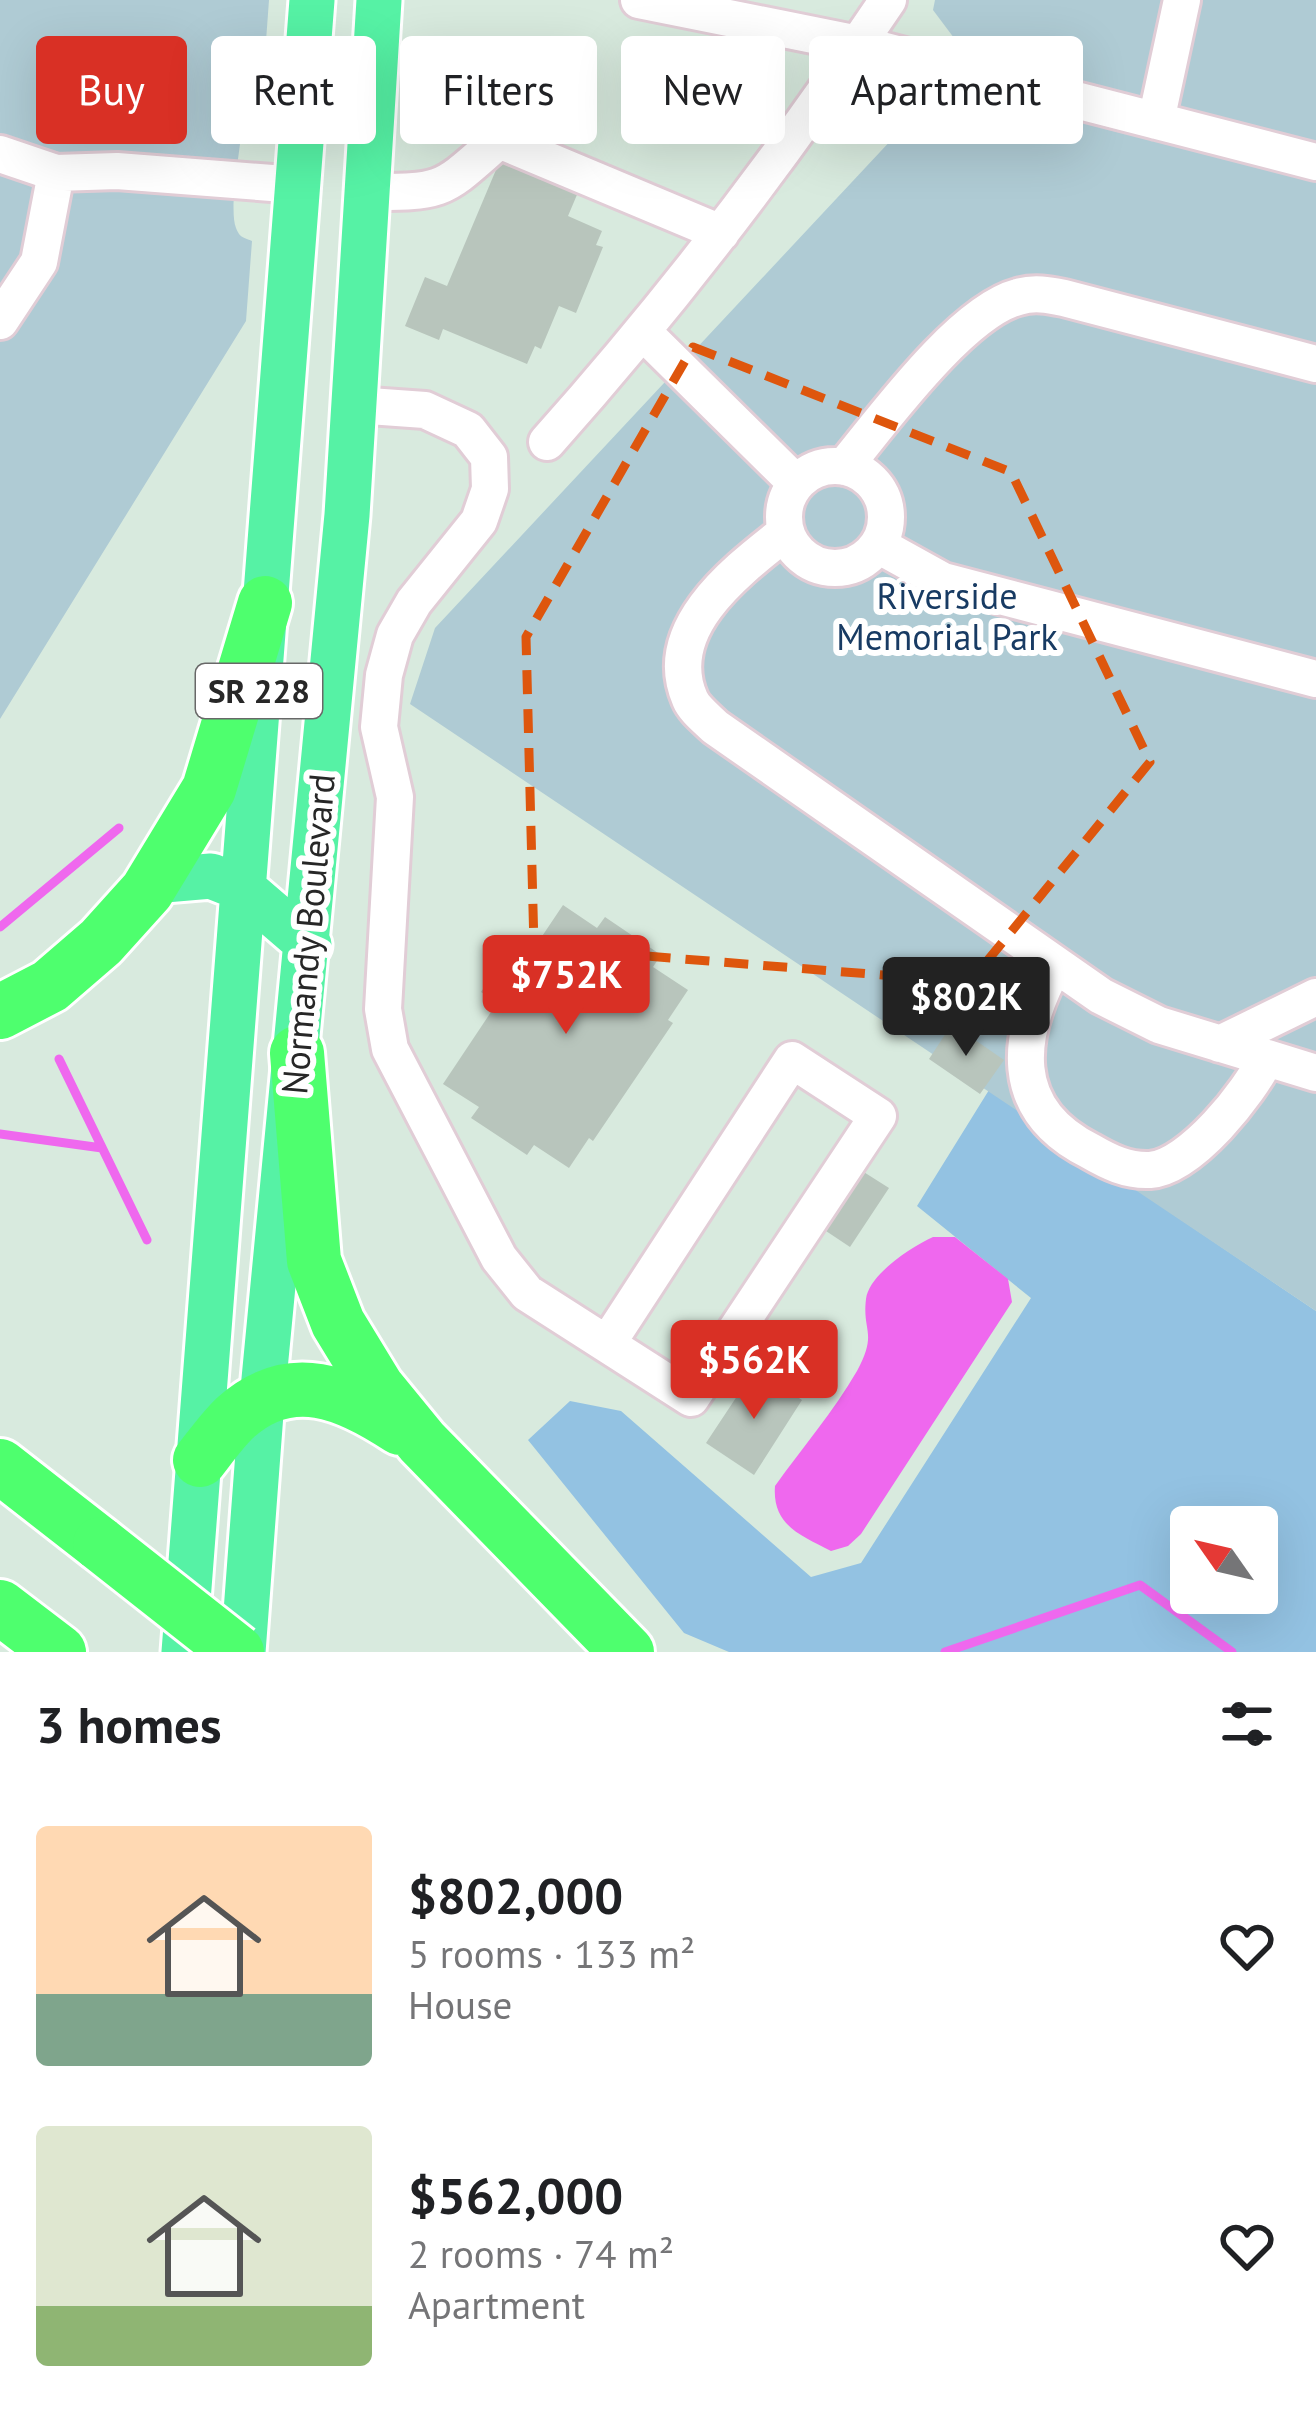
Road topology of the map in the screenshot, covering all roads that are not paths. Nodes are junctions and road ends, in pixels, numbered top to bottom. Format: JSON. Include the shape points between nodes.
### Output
{"nodes":[{"id":1,"x":312,"y":0,"type":"edge"},
{"id":2,"x":379,"y":0,"type":"edge"},
{"id":3,"x":639,"y":0,"type":"edge"},
{"id":4,"x":888,"y":0,"type":"edge"},
{"id":5,"x":1182,"y":0,"type":"edge"},
{"id":6,"x":677,"y":4,"type":"edge"},
{"id":7,"x":822,"y":36,"type":"edge"},
{"id":8,"x":863,"y":36,"type":"edge"},
{"id":9,"x":1083,"y":102,"type":"edge"},
{"id":10,"x":809,"y":112,"type":"edge"},
{"id":11,"x":1156,"y":121,"type":"junction"},
{"id":12,"x":0,"y":154,"type":"edge"},
{"id":13,"x":1316,"y":162,"type":"edge"},
{"id":14,"x":56,"y":173,"type":"junction"},
{"id":15,"x":298,"y":185,"type":"junction"},
{"id":16,"x":367,"y":192,"type":"junction"},
{"id":17,"x":721,"y":233,"type":"junction"},
{"id":18,"x":0,"y":321,"type":"edge"},
{"id":19,"x":644,"y":333,"type":"junction"},
{"id":20,"x":1316,"y":364,"type":"edge"},
{"id":21,"x":355,"y":404,"type":"junction"},
{"id":22,"x":547,"y":442,"type":"dead end"},
{"id":23,"x":844,"y":467,"type":"junction"},
{"id":24,"x":796,"y":483,"type":"junction"},
{"id":25,"x":785,"y":532,"type":"junction"},
{"id":26,"x":878,"y":545,"type":"junction"},
{"id":27,"x":266,"y":603,"type":"junction"},
{"id":28,"x":1316,"y":679,"type":"edge"},
{"id":29,"x":153,"y":881,"type":"junction"},
{"id":30,"x":244,"y":889,"type":"junction"},
{"id":31,"x":309,"y":945,"type":"junction"},
{"id":32,"x":1054,"y":964,"type":"junction"},
{"id":33,"x":1316,"y":997,"type":"edge"},
{"id":34,"x":0,"y":1012,"type":"edge"},
{"id":35,"x":1220,"y":1044,"type":"junction"},
{"id":36,"x":298,"y":1053,"type":"junction"},
{"id":37,"x":1266,"y":1058,"type":"junction"},
{"id":38,"x":1316,"y":1073,"type":"edge"},
{"id":39,"x":607,"y":1344,"type":"junction"},
{"id":40,"x":262,"y":1400,"type":"junction"},
{"id":41,"x":422,"y":1442,"type":"junction"},
{"id":42,"x":200,"y":1460,"type":"junction"},
{"id":43,"x":0,"y":1466,"type":"edge"},
{"id":44,"x":0,"y":1607,"type":"edge"},
{"id":45,"x":59,"y":1652,"type":"edge"},
{"id":46,"x":184,"y":1652,"type":"edge"},
{"id":47,"x":240,"y":1652,"type":"edge"},
{"id":48,"x":627,"y":1652,"type":"edge"}],
"edges":[{"from":1,"to":15,"type":"main road","name":"Normandy Boulevard","number":"SR 228"},
{"from":2,"to":16,"type":"main road","name":"Normandy Boulevard","number":"SR 228"},
{"from":3,"to":6,"type":"street"},
{"from":4,"to":8,"type":"street"},
{"from":5,"to":11,"type":"street"},
{"from":6,"to":7,"type":"street"},
{"from":9,"to":11,"type":"street"},
{"from":10,"to":17,"type":"street"},
{"from":11,"to":13,"type":"street"},
{"from":12,"to":14,"type":"street"},
{"from":14,"to":15,"type":"street"},
{"from":14,"to":18,"type":"street","via":[[39,262]]},
{"from":15,"to":27,"type":"main road","name":"Normandy Boulevard","number":"SR 228"},
{"from":16,"to":17,"type":"street","via":[[430,192],[499,140]]},
{"from":16,"to":21,"type":"main road","name":"Normandy Boulevard","number":"SR 228"},
{"from":17,"to":19,"type":"street"},
{"from":19,"to":22,"type":"street"},
{"from":19,"to":24,"type":"street"},
{"from":20,"to":23,"type":"street","via":[[1064,298],[1019,296],[971,325]]},
{"from":21,"to":31,"type":"main road","name":"Normandy Boulevard","number":"SR 228"},
{"from":21,"to":39,"type":"street","via":[[425,410],[468,430],[488,457],[490,489],[479,521],[394,635],[384,675],[379,727],[394,797],[383,1009],[391,1049],[499,1258],[526,1293]]},
{"from":23,"to":24,"type":"street","via":[[826,466]]},
{"from":23,"to":26,"type":"street","via":[[882,497]]},
{"from":24,"to":25,"type":"street"},
{"from":25,"to":26,"type":"street","via":[[820,567],[853,566]]},
{"from":25,"to":32,"type":"street","via":[[742,566],[697,620],[684,647],[690,702]]},
{"from":26,"to":28,"type":"street","via":[[943,580]]},
{"from":27,"to":29,"type":"highway","via":[[209,788]]},
{"from":27,"to":30,"type":"main road","name":"Normandy Boulevard","number":"SR 228"},
{"from":29,"to":30,"type":"main road","via":[[211,876]]},
{"from":29,"to":34,"type":"highway","via":[[50,986]]},
{"from":30,"to":31,"type":"main road"},
{"from":30,"to":42,"type":"main road","name":"Normandy Boulevard","number":"SR 228"},
{"from":31,"to":36,"type":"main road","name":"Normandy Boulevard","number":"SR 228"},
{"from":32,"to":35,"type":"street","via":[[1131,1013]]},
{"from":32,"to":37,"type":"street","via":[[1024,1047],[1029,1090],[1041,1114],[1120,1167],[1154,1170],[1188,1154],[1254,1084]]},
{"from":33,"to":35,"type":"street"},
{"from":35,"to":37,"type":"street"},
{"from":36,"to":40,"type":"main road","name":"Normandy Boulevard","number":"SR 228"},
{"from":36,"to":41,"type":"highway","via":[[314,1262],[338,1323]]},
{"from":37,"to":38,"type":"street"},
{"from":39,"to":39,"type":"street","via":[[692,1398],[878,1116],[792,1060]]},
{"from":40,"to":41,"type":"highway","via":[[297,1387],[334,1394]]},
{"from":40,"to":42,"type":"highway"},
{"from":40,"to":47,"type":"main road","name":"Normandy Boulevard","number":"SR 228"},
{"from":41,"to":48,"type":"highway"},
{"from":42,"to":46,"type":"main road","name":"Normandy Boulevard","number":"SR 228"},
{"from":43,"to":47,"type":"highway","bridge":true},
{"from":44,"to":45,"type":"highway"}]}
